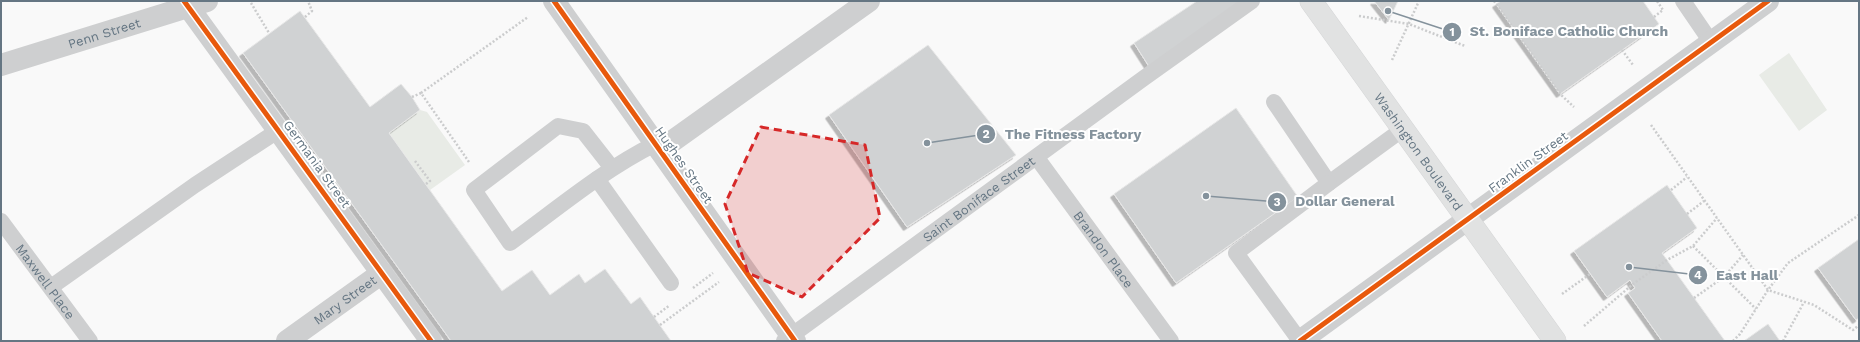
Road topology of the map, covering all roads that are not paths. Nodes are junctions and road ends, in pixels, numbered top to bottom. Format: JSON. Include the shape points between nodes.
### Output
{"nodes":[{"id":1,"x":554,"y":1,"type":"edge"},
{"id":2,"x":855,"y":1,"type":"edge"},
{"id":3,"x":869,"y":1,"type":"edge"},
{"id":4,"x":1252,"y":1,"type":"edge"},
{"id":5,"x":1311,"y":1,"type":"edge"},
{"id":6,"x":1683,"y":1,"type":"edge"},
{"id":7,"x":1768,"y":1,"type":"edge"},
{"id":8,"x":193,"y":3,"type":"edge"},
{"id":9,"x":1711,"y":42,"type":"junction"},
{"id":10,"x":1,"y":65,"type":"edge"},
{"id":11,"x":1274,"y":102,"type":"dead end"},
{"id":12,"x":1403,"y":129,"type":"junction"},
{"id":13,"x":279,"y":130,"type":"junction"},
{"id":14,"x":657,"y":147,"type":"junction"},
{"id":15,"x":1037,"y":158,"type":"junction"},
{"id":16,"x":612,"y":168,"type":"junction"},
{"id":17,"x":597,"y":179,"type":"junction"},
{"id":18,"x":1329,"y":183,"type":"junction"},
{"id":19,"x":1468,"y":219,"type":"junction"},
{"id":20,"x":1,"y":221,"type":"edge"},
{"id":21,"x":382,"y":273,"type":"junction"},
{"id":22,"x":671,"y":283,"type":"dead end"},
{"id":23,"x":52,"y":287,"type":"junction"},
{"id":24,"x":790,"y":339,"type":"edge"},
{"id":25,"x":90,"y":341,"type":"edge"},
{"id":26,"x":287,"y":341,"type":"edge"},
{"id":27,"x":431,"y":341,"type":"edge"},
{"id":28,"x":1171,"y":341,"type":"edge"},
{"id":29,"x":1300,"y":341,"type":"edge"},
{"id":30,"x":1555,"y":341,"type":"edge"}],
"edges":[{"from":1,"to":14,"type":"street","name":"Hughes Street"},
{"from":2,"to":14,"type":"street"},
{"from":3,"to":14,"type":"street"},
{"from":4,"to":15,"type":"lane","name":"Saint Boniface Street"},
{"from":5,"to":12,"type":"main road","name":"Washington Boulevard"},
{"from":6,"to":9,"type":"lane"},
{"from":7,"to":9,"type":"street","name":"Franklin Street"},
{"from":8,"to":10,"type":"street","name":"Penn Street"},
{"from":8,"to":13,"type":"street","name":"Germania Street"},
{"from":9,"to":19,"type":"street","name":"Franklin Street"},
{"from":11,"to":18,"type":"lane"},
{"from":12,"to":18,"type":"lane"},
{"from":12,"to":19,"type":"main road","name":"Washington Boulevard"},
{"from":13,"to":21,"type":"street","name":"Germania Street"},
{"from":13,"to":23,"type":"lane","via":[[195,184]]},
{"from":14,"to":16,"type":"lane","via":[[629,157]]},
{"from":14,"to":24,"type":"street","name":"Hughes Street"},
{"from":15,"to":24,"type":"lane","name":"Saint Boniface Street"},
{"from":15,"to":28,"type":"lane","name":"Brandon Place"},
{"from":16,"to":17,"type":"lane"},
{"from":16,"to":17,"type":"lane","via":[[583,131],[558,126],[474,190],[510,243]]},
{"from":17,"to":22,"type":"lane"},
{"from":18,"to":29,"type":"lane","via":[[1236,253]]},
{"from":19,"to":29,"type":"street","name":"Franklin Street"},
{"from":19,"to":30,"type":"main road","name":"Washington Boulevard"},
{"from":20,"to":23,"type":"lane","name":"Maxwell Place"},
{"from":21,"to":26,"type":"street","name":"Mary Street"},
{"from":21,"to":27,"type":"street","name":"Germania Street"},
{"from":23,"to":25,"type":"lane","name":"Maxwell Place"}]}
